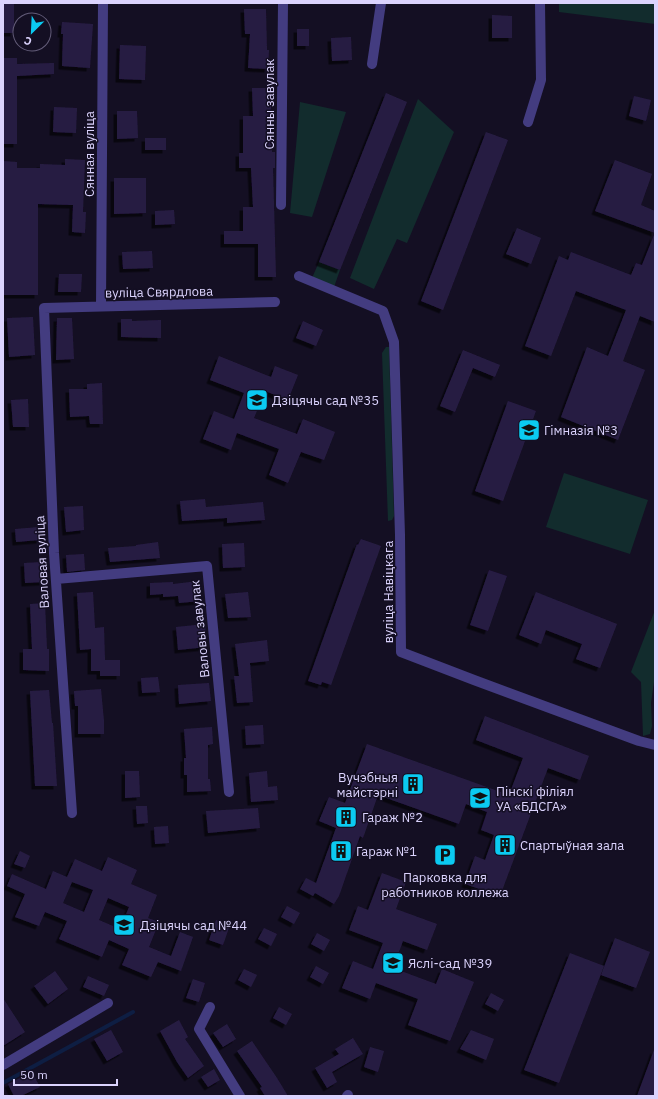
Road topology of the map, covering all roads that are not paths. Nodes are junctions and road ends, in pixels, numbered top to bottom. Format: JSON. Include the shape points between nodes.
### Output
{"nodes":[{"id":1,"x":103,"y":3,"type":"edge"},
{"id":2,"x":282,"y":3,"type":"edge"},
{"id":3,"x":381,"y":3,"type":"edge"},
{"id":4,"x":540,"y":3,"type":"edge"},
{"id":5,"x":372,"y":64,"type":"dead end"},
{"id":6,"x":528,"y":122,"type":"dead end"},
{"id":7,"x":281,"y":205,"type":"dead end"},
{"id":8,"x":299,"y":276,"type":"dead end"},
{"id":9,"x":275,"y":302,"type":"dead end"},
{"id":10,"x":101,"y":306,"type":"junction"},
{"id":11,"x":44,"y":308,"type":"joint"},
{"id":12,"x":56,"y":579,"type":"junction"},
{"id":13,"x":655,"y":745,"type":"edge"},
{"id":14,"x":229,"y":792,"type":"dead end"},
{"id":15,"x":72,"y":813,"type":"dead end"},
{"id":16,"x":108,"y":1003,"type":"dead end"},
{"id":17,"x":210,"y":1007,"type":"dead end"},
{"id":18,"x":3,"y":1065,"type":"edge"},
{"id":19,"x":240,"y":1096,"type":"edge"}],
"edges":[{"from":1,"to":10,"type":"street","name":"Сянная вуліца"},
{"from":2,"to":7,"type":"street","name":"Сянны завулак"},
{"from":3,"to":5,"type":"street"},
{"from":4,"to":6,"type":"street","via":[[541,80]]},
{"from":8,"to":13,"type":"street","name":"вуліца Навіцкага","via":[[383,311],[394,342],[401,652]]},
{"from":9,"to":10,"type":"street","name":"вуліца Свярдлова"},
{"from":10,"to":11,"type":"street","name":"вуліца Свярдлова"},
{"from":11,"to":12,"type":"street","name":"Валовая вуліца"},
{"from":12,"to":14,"type":"street","name":"Валовы завулак","via":[[207,566]]},
{"from":12,"to":15,"type":"street","name":"Валовая вуліца"},
{"from":16,"to":18,"type":"street"},
{"from":17,"to":19,"type":"street","via":[[199,1030]]}]}
